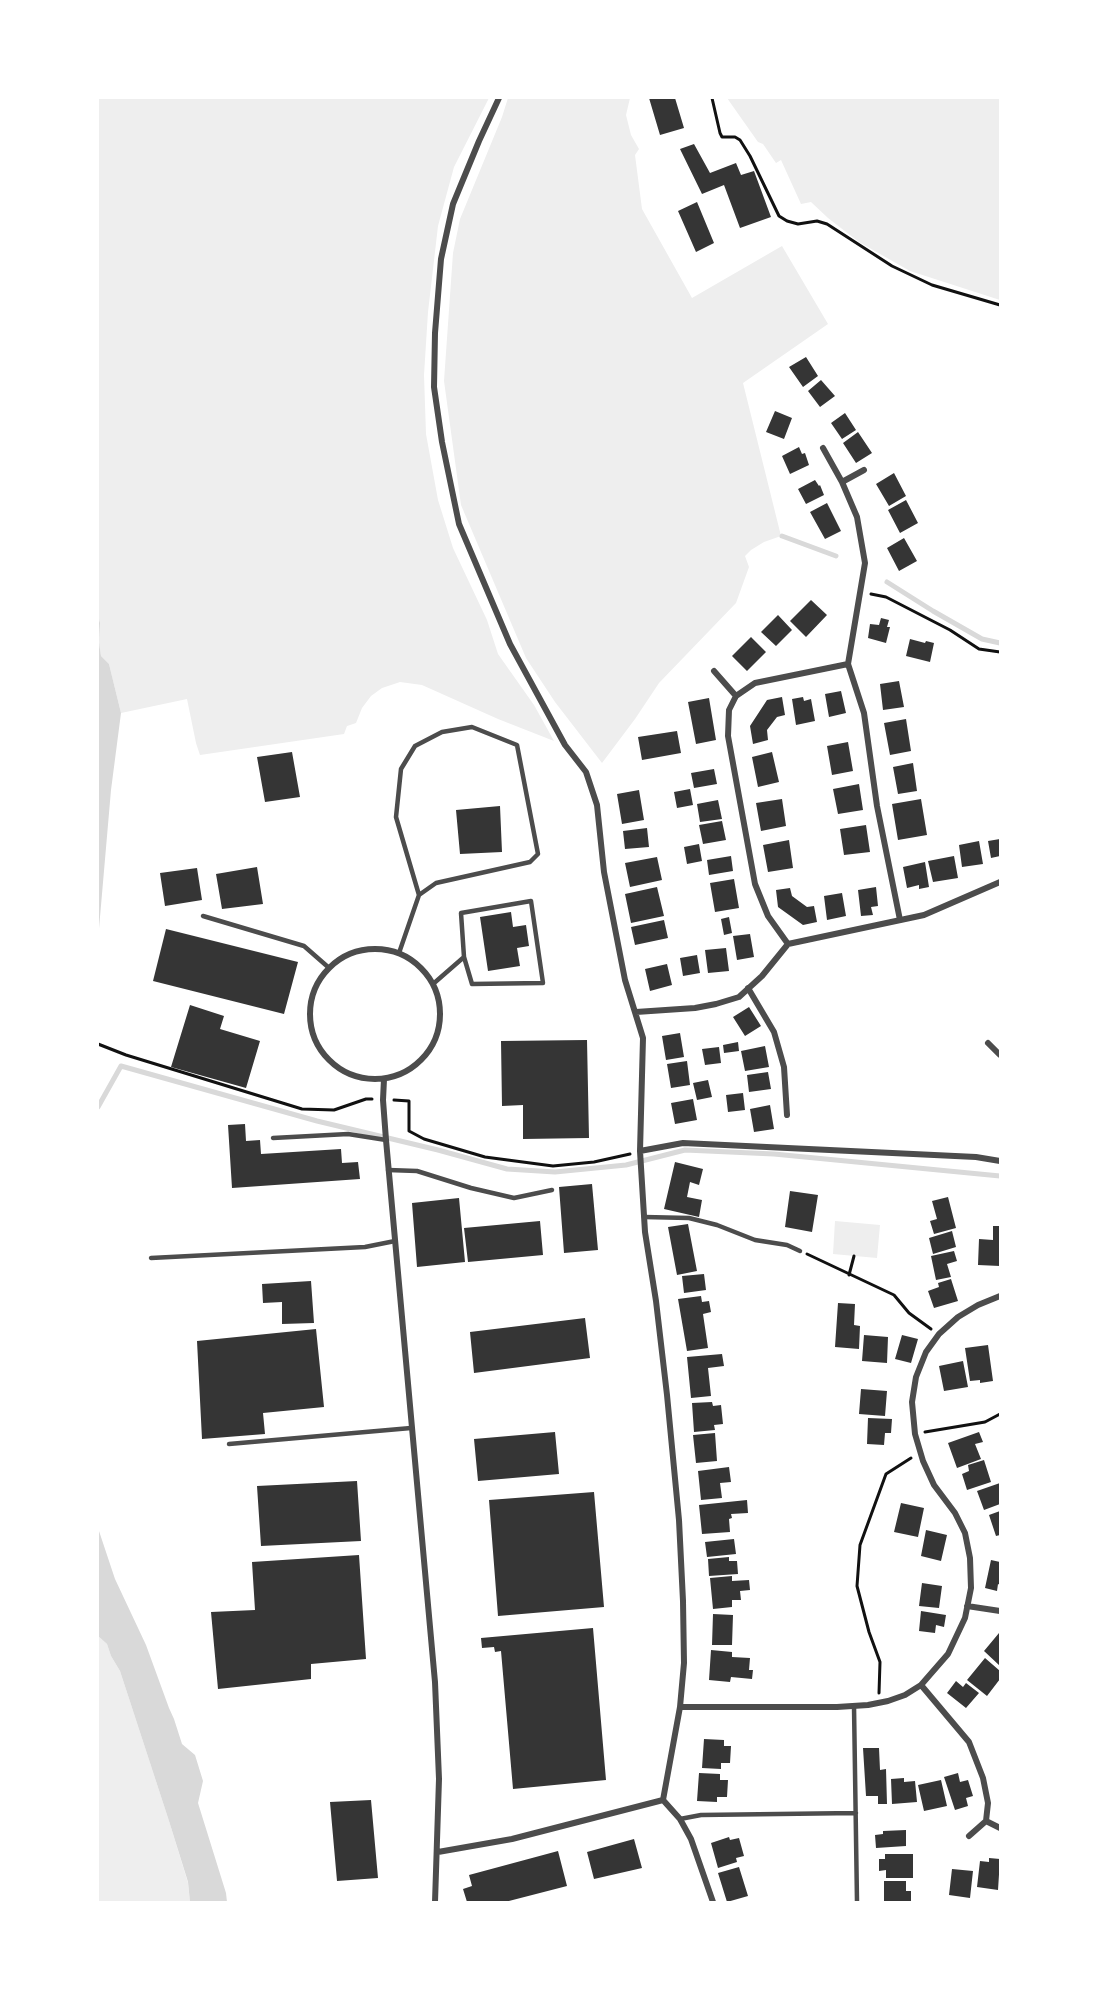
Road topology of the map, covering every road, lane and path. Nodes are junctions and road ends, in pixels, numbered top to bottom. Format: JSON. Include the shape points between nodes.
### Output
{"nodes":[{"id":1,"x":499,"y":98,"type":"edge"},
{"id":2,"x":712,"y":98,"type":"edge"},
{"id":3,"x":1000,"y":305,"type":"edge"},
{"id":4,"x":823,"y":448,"type":"dead end"},
{"id":5,"x":864,"y":470,"type":"dead end"},
{"id":6,"x":842,"y":482,"type":"junction"},
{"id":7,"x":861,"y":591,"type":"junction"},
{"id":8,"x":1000,"y":652,"type":"edge"},
{"id":9,"x":848,"y":664,"type":"junction"},
{"id":10,"x":714,"y":671,"type":"dead end"},
{"id":11,"x":736,"y":696,"type":"junction"},
{"id":12,"x":1000,"y":882,"type":"edge"},
{"id":13,"x":418,"y":895,"type":"junction"},
{"id":14,"x":203,"y":916,"type":"dead end"},
{"id":15,"x":900,"y":920,"type":"junction"},
{"id":16,"x":788,"y":944,"type":"junction"},
{"id":17,"x":399,"y":953,"type":"junction"},
{"id":18,"x":464,"y":957,"type":"junction"},
{"id":19,"x":328,"y":967,"type":"junction"},
{"id":20,"x":434,"y":984,"type":"junction"},
{"id":21,"x":748,"y":988,"type":"junction"},
{"id":22,"x":636,"y":1012,"type":"junction"},
{"id":23,"x":988,"y":1043,"type":"dead end"},
{"id":24,"x":98,"y":1044,"type":"edge"},
{"id":25,"x":1000,"y":1055,"type":"edge"},
{"id":26,"x":384,"y":1079,"type":"junction"},
{"id":27,"x":382,"y":1100,"type":"junction"},
{"id":28,"x":787,"y":1115,"type":"dead end"},
{"id":29,"x":273,"y":1138,"type":"dead end"},
{"id":30,"x":386,"y":1140,"type":"junction"},
{"id":31,"x":640,"y":1151,"type":"junction"},
{"id":32,"x":1000,"y":1161,"type":"edge"},
{"id":33,"x":388,"y":1170,"type":"junction"},
{"id":34,"x":552,"y":1190,"type":"dead end"},
{"id":35,"x":644,"y":1217,"type":"junction"},
{"id":36,"x":395,"y":1241,"type":"junction"},
{"id":37,"x":800,"y":1251,"type":"joint"},
{"id":38,"x":854,"y":1256,"type":"dead end"},
{"id":39,"x":152,"y":1258,"type":"dead end"},
{"id":40,"x":849,"y":1275,"type":"junction"},
{"id":41,"x":1000,"y":1296,"type":"edge"},
{"id":42,"x":939,"y":1334,"type":"junction"},
{"id":43,"x":1000,"y":1414,"type":"edge"},
{"id":44,"x":411,"y":1428,"type":"junction"},
{"id":45,"x":915,"y":1434,"type":"junction"},
{"id":46,"x":229,"y":1444,"type":"dead end"},
{"id":47,"x":920,"y":1452,"type":"junction"},
{"id":48,"x":967,"y":1606,"type":"junction"},
{"id":49,"x":1000,"y":1611,"type":"edge"},
{"id":50,"x":921,"y":1685,"type":"junction"},
{"id":51,"x":878,"y":1703,"type":"junction"},
{"id":52,"x":854,"y":1706,"type":"junction"},
{"id":53,"x":680,"y":1707,"type":"junction"},
{"id":54,"x":663,"y":1800,"type":"junction"},
{"id":55,"x":856,"y":1813,"type":"junction"},
{"id":56,"x":680,"y":1819,"type":"junction"},
{"id":57,"x":986,"y":1821,"type":"junction"},
{"id":58,"x":1000,"y":1828,"type":"edge"},
{"id":59,"x":969,"y":1836,"type":"dead end"},
{"id":60,"x":438,"y":1852,"type":"junction"},
{"id":61,"x":435,"y":1902,"type":"edge"},
{"id":62,"x":713,"y":1902,"type":"edge"},
{"id":63,"x":857,"y":1902,"type":"edge"}],
"edges":[{"from":1,"to":22,"type":"street","via":[[453,204],[441,259],[434,387],[442,442],[459,524],[491,601],[565,745],[586,772],[597,805],[604,872],[625,980]]},
{"from":2,"to":3,"type":"path","via":[[722,137],[740,140],[779,216],[798,224],[827,224],[892,266]]},
{"from":4,"to":6,"type":"street"},
{"from":5,"to":6,"type":"street"},
{"from":6,"to":7,"type":"street","via":[[857,517],[865,563]]},
{"from":7,"to":8,"type":"path","via":[[886,597],[979,649]]},
{"from":7,"to":9,"type":"street"},
{"from":9,"to":11,"type":"street","via":[[755,683]]},
{"from":9,"to":15,"type":"street","via":[[864,713]]},
{"from":10,"to":11,"type":"street"},
{"from":11,"to":16,"type":"street","via":[[729,710],[728,736],[755,884],[768,916]]},
{"from":12,"to":15,"type":"street","via":[[924,915]]},
{"from":13,"to":13,"type":"lane","via":[[436,883],[530,862],[538,854],[517,745],[472,727],[442,732],[415,746],[401,769],[396,817]]},
{"from":13,"to":17,"type":"lane"},
{"from":14,"to":19,"type":"lane","via":[[304,946]]},
{"from":15,"to":16,"type":"street"},
{"from":16,"to":21,"type":"street"},
{"from":17,"to":19,"type":"street","via":[[364,948]]},
{"from":17,"to":20,"type":"street","via":[[422,967]]},
{"from":18,"to":18,"type":"lane","via":[[461,913],[531,901],[543,983],[472,984]]},
{"from":18,"to":20,"type":"lane"},
{"from":19,"to":26,"type":"street","via":[[316,983],[310,1003],[309,1023],[316,1043],[327,1060],[344,1072]]},
{"from":20,"to":26,"type":"street","via":[[440,1004],[440,1025],[433,1044],[404,1073]]},
{"from":21,"to":22,"type":"street","via":[[738,997],[716,1004]]},
{"from":21,"to":28,"type":"street","via":[[774,1032],[784,1067]]},
{"from":22,"to":31,"type":"street","via":[[643,1038]]},
{"from":23,"to":25,"type":"street"},
{"from":24,"to":27,"type":"path","via":[[302,1109],[334,1110],[366,1099]]},
{"from":26,"to":27,"type":"street"},
{"from":27,"to":30,"type":"street"},
{"from":27,"to":31,"type":"path","via":[[409,1101],[409,1131],[485,1157],[553,1166],[594,1162]]},
{"from":29,"to":30,"type":"lane","via":[[348,1134]]},
{"from":30,"to":33,"type":"street"},
{"from":31,"to":32,"type":"street","via":[[683,1143]]},
{"from":31,"to":35,"type":"street"},
{"from":33,"to":34,"type":"lane","via":[[417,1171],[514,1198]]},
{"from":33,"to":36,"type":"street"},
{"from":35,"to":37,"type":"lane","via":[[689,1218]]},
{"from":35,"to":53,"type":"street","via":[[679,1520],[684,1663]]},
{"from":36,"to":39,"type":"lane"},
{"from":36,"to":44,"type":"street"},
{"from":37,"to":40,"type":"path"},
{"from":38,"to":40,"type":"path"},
{"from":40,"to":42,"type":"path","via":[[894,1295],[909,1313]]},
{"from":41,"to":42,"type":"street","via":[[958,1317]]},
{"from":42,"to":45,"type":"street","via":[[916,1377],[912,1402]]},
{"from":43,"to":45,"type":"path","via":[[985,1422]]},
{"from":44,"to":46,"type":"lane"},
{"from":44,"to":60,"type":"street","via":[[435,1682]]},
{"from":45,"to":47,"type":"street"},
{"from":47,"to":48,"type":"street","via":[[934,1485],[965,1533],[970,1558]]},
{"from":47,"to":51,"type":"path","via":[[886,1474],[860,1545],[857,1586],[880,1662]]},
{"from":48,"to":49,"type":"street"},
{"from":48,"to":50,"type":"street","via":[[948,1654]]},
{"from":50,"to":51,"type":"street","via":[[905,1695]]},
{"from":50,"to":57,"type":"street","via":[[969,1742],[983,1778],[988,1803]]},
{"from":51,"to":52,"type":"street"},
{"from":52,"to":53,"type":"street"},
{"from":52,"to":55,"type":"lane"},
{"from":53,"to":54,"type":"street"},
{"from":54,"to":56,"type":"street"},
{"from":54,"to":60,"type":"street","via":[[512,1839]]},
{"from":55,"to":56,"type":"lane","via":[[701,1815]]},
{"from":55,"to":63,"type":"lane"},
{"from":56,"to":62,"type":"street"},
{"from":57,"to":58,"type":"street"},
{"from":57,"to":59,"type":"street"},
{"from":60,"to":61,"type":"street"}]}
